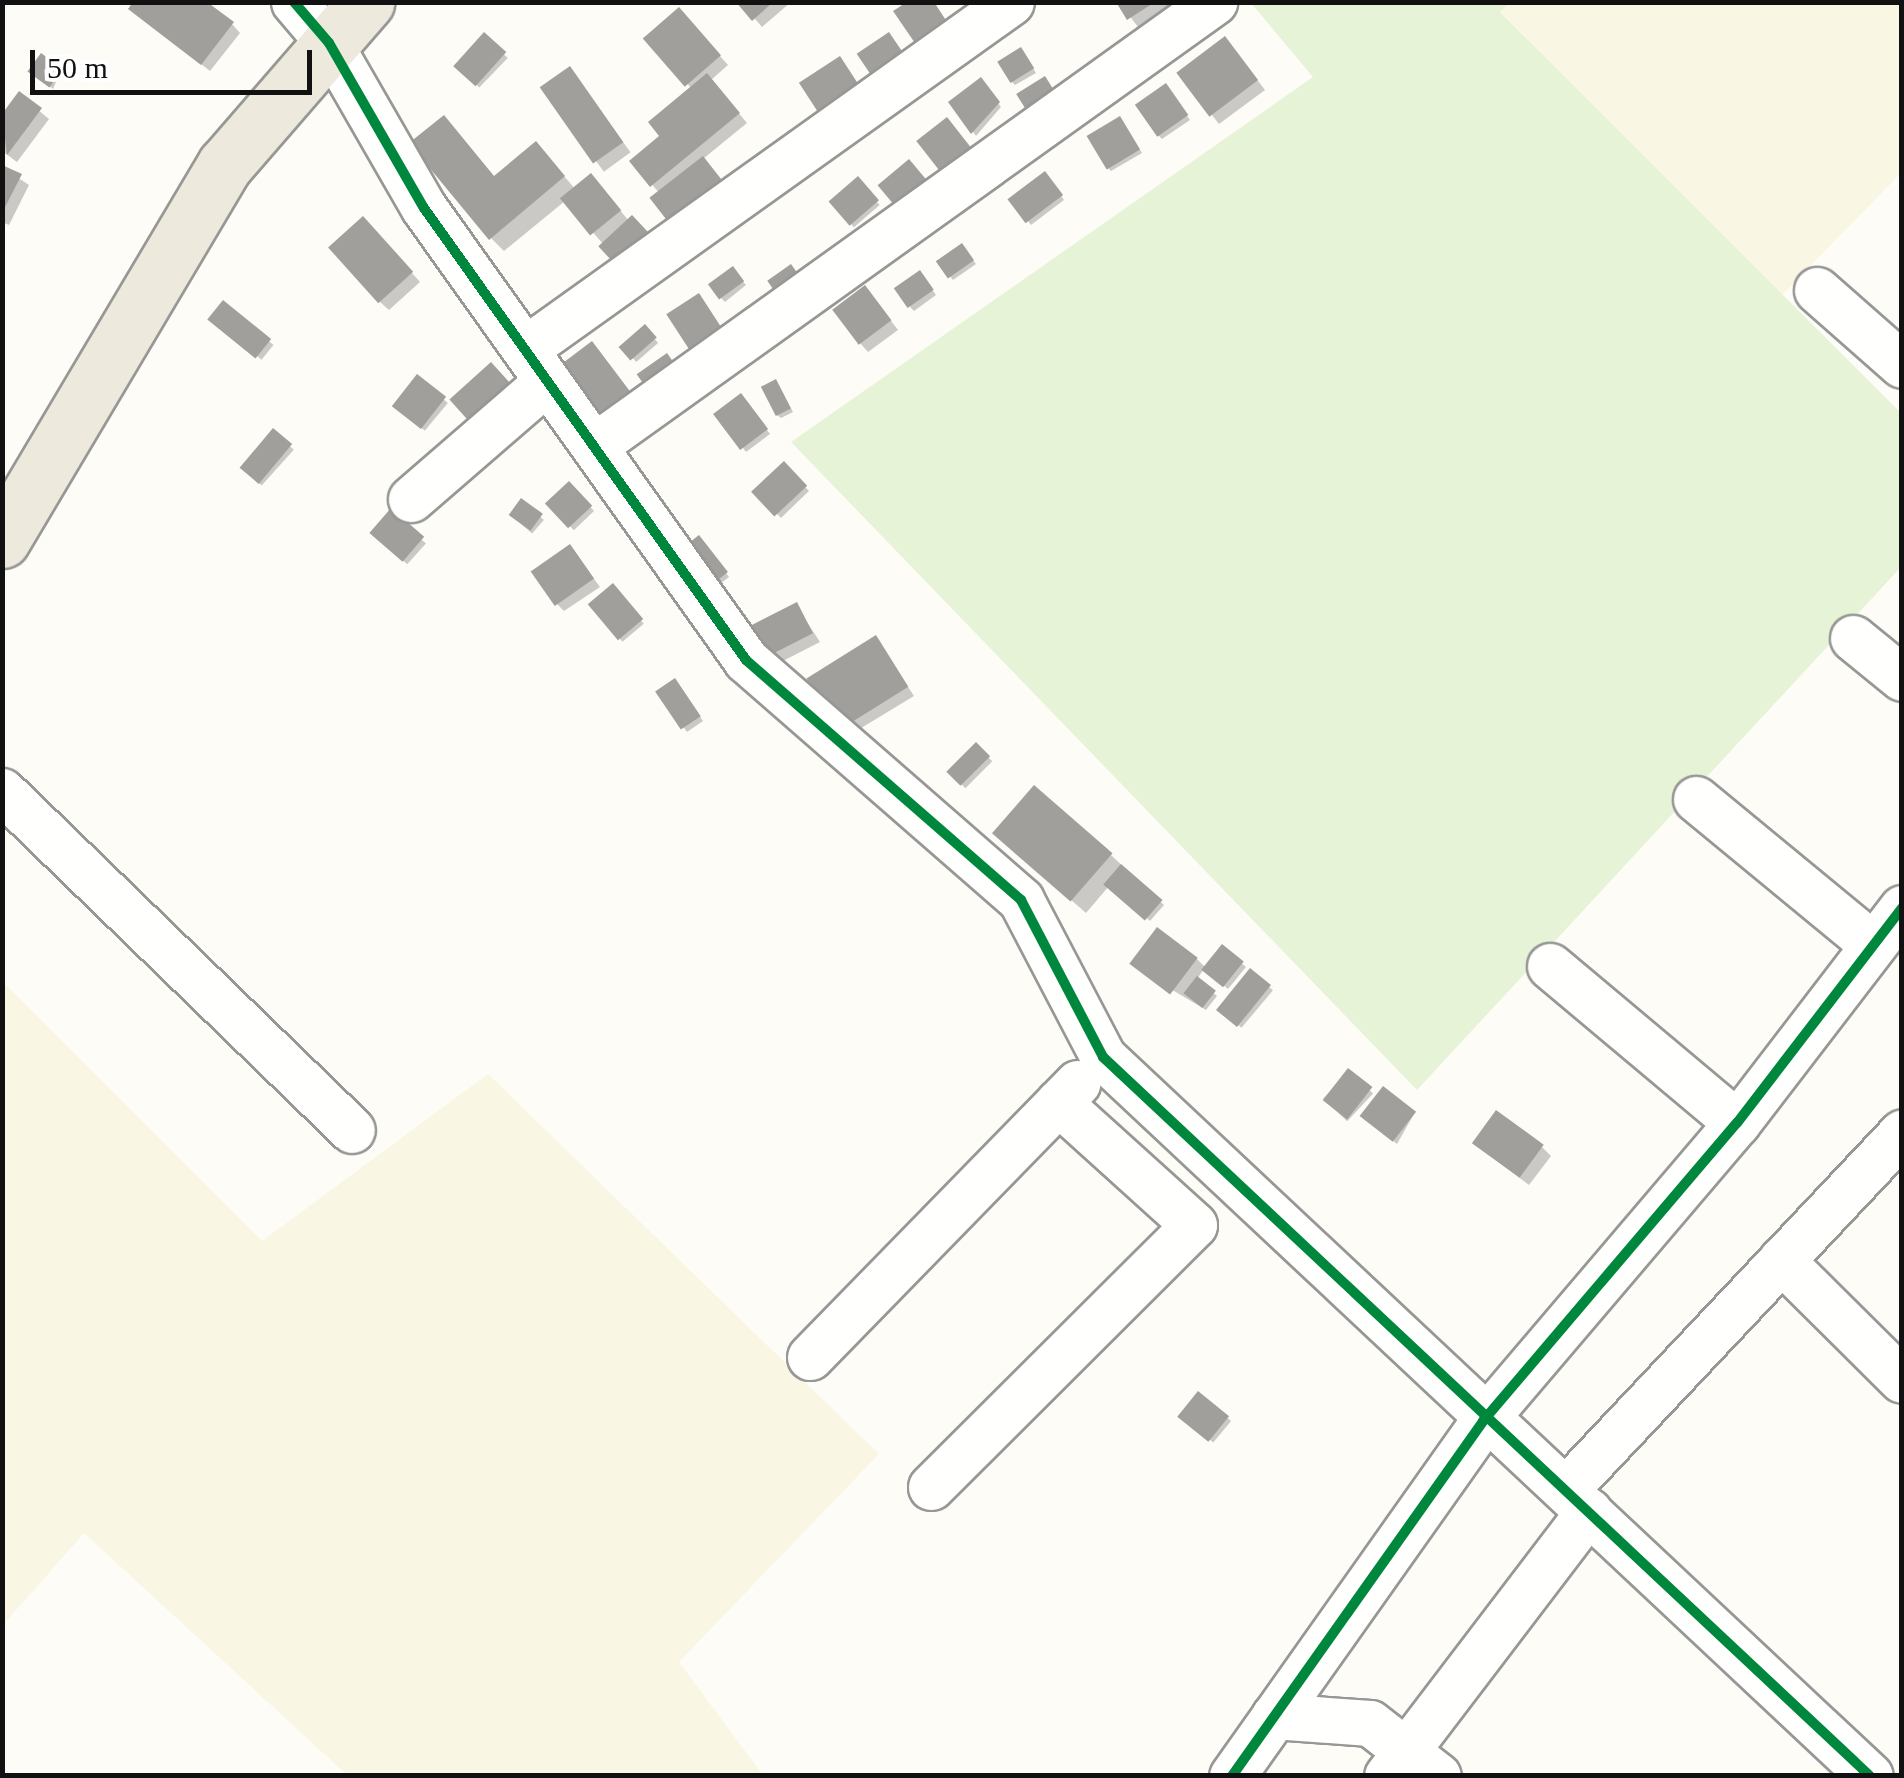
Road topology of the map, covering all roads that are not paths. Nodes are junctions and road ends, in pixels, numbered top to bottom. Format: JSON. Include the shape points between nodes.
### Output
{"nodes":[{"id":1,"x":294,"y":2,"type":"edge"},
{"id":2,"x":366,"y":2,"type":"edge"},
{"id":3,"x":1012,"y":2,"type":"edge"},
{"id":4,"x":1214,"y":2,"type":"edge"},
{"id":5,"x":329,"y":43,"type":"junction"},
{"id":6,"x":1817,"y":290,"type":"dead end"},
{"id":7,"x":1902,"y":364,"type":"edge"},
{"id":8,"x":536,"y":365,"type":"junction"},
{"id":9,"x":594,"y":446,"type":"junction"},
{"id":10,"x":411,"y":500,"type":"dead end"},
{"id":11,"x":2,"y":540,"type":"edge"},
{"id":12,"x":1853,"y":638,"type":"dead end"},
{"id":13,"x":1902,"y":678,"type":"edge"},
{"id":14,"x":2,"y":790,"type":"edge"},
{"id":15,"x":1696,"y":799,"type":"dead end"},
{"id":16,"x":1902,"y":908,"type":"edge"},
{"id":17,"x":1873,"y":945,"type":"junction"},
{"id":18,"x":1550,"y":966,"type":"dead end"},
{"id":19,"x":1103,"y":1057,"type":"junction"},
{"id":20,"x":1058,"y":1102,"type":"junction"},
{"id":21,"x":1737,"y":1122,"type":"junction"},
{"id":22,"x":352,"y":1130,"type":"dead end"},
{"id":23,"x":1902,"y":1132,"type":"edge"},
{"id":24,"x":1781,"y":1260,"type":"junction"},
{"id":25,"x":810,"y":1357,"type":"dead end"},
{"id":26,"x":1902,"y":1380,"type":"edge"},
{"id":27,"x":1483,"y":1421,"type":"junction"},
{"id":28,"x":931,"y":1487,"type":"dead end"},
{"id":29,"x":1577,"y":1500,"type":"junction"},
{"id":30,"x":1274,"y":1716,"type":"junction"},
{"id":31,"x":1410,"y":1767,"type":"edge"},
{"id":32,"x":1232,"y":1776,"type":"edge"},
{"id":33,"x":1870,"y":1776,"type":"edge"}],
"edges":[{"from":1,"to":5,"type":"street"},
{"from":2,"to":5,"type":"main road"},
{"from":3,"to":8,"type":"street"},
{"from":4,"to":9,"type":"street"},
{"from":5,"to":8,"type":"street","via":[[424,208]]},
{"from":5,"to":11,"type":"main road","via":[[225,165]]},
{"from":6,"to":7,"type":"street"},
{"from":8,"to":9,"type":"street"},
{"from":8,"to":10,"type":"street"},
{"from":9,"to":19,"type":"street","via":[[746,660],[1021,900]]},
{"from":12,"to":13,"type":"street"},
{"from":14,"to":22,"type":"street"},
{"from":15,"to":17,"type":"street"},
{"from":16,"to":17,"type":"street"},
{"from":17,"to":21,"type":"street"},
{"from":18,"to":21,"type":"street"},
{"from":19,"to":20,"type":"street"},
{"from":19,"to":27,"type":"street"},
{"from":20,"to":25,"type":"street"},
{"from":20,"to":28,"type":"street","via":[[1194,1225]]},
{"from":21,"to":27,"type":"street"},
{"from":23,"to":24,"type":"street"},
{"from":24,"to":26,"type":"street"},
{"from":24,"to":29,"type":"street"},
{"from":27,"to":29,"type":"street"},
{"from":27,"to":30,"type":"street"},
{"from":29,"to":31,"type":"street"},
{"from":29,"to":33,"type":"street"},
{"from":30,"to":31,"type":"street","via":[[1370,1724]]},
{"from":30,"to":32,"type":"street"}]}
